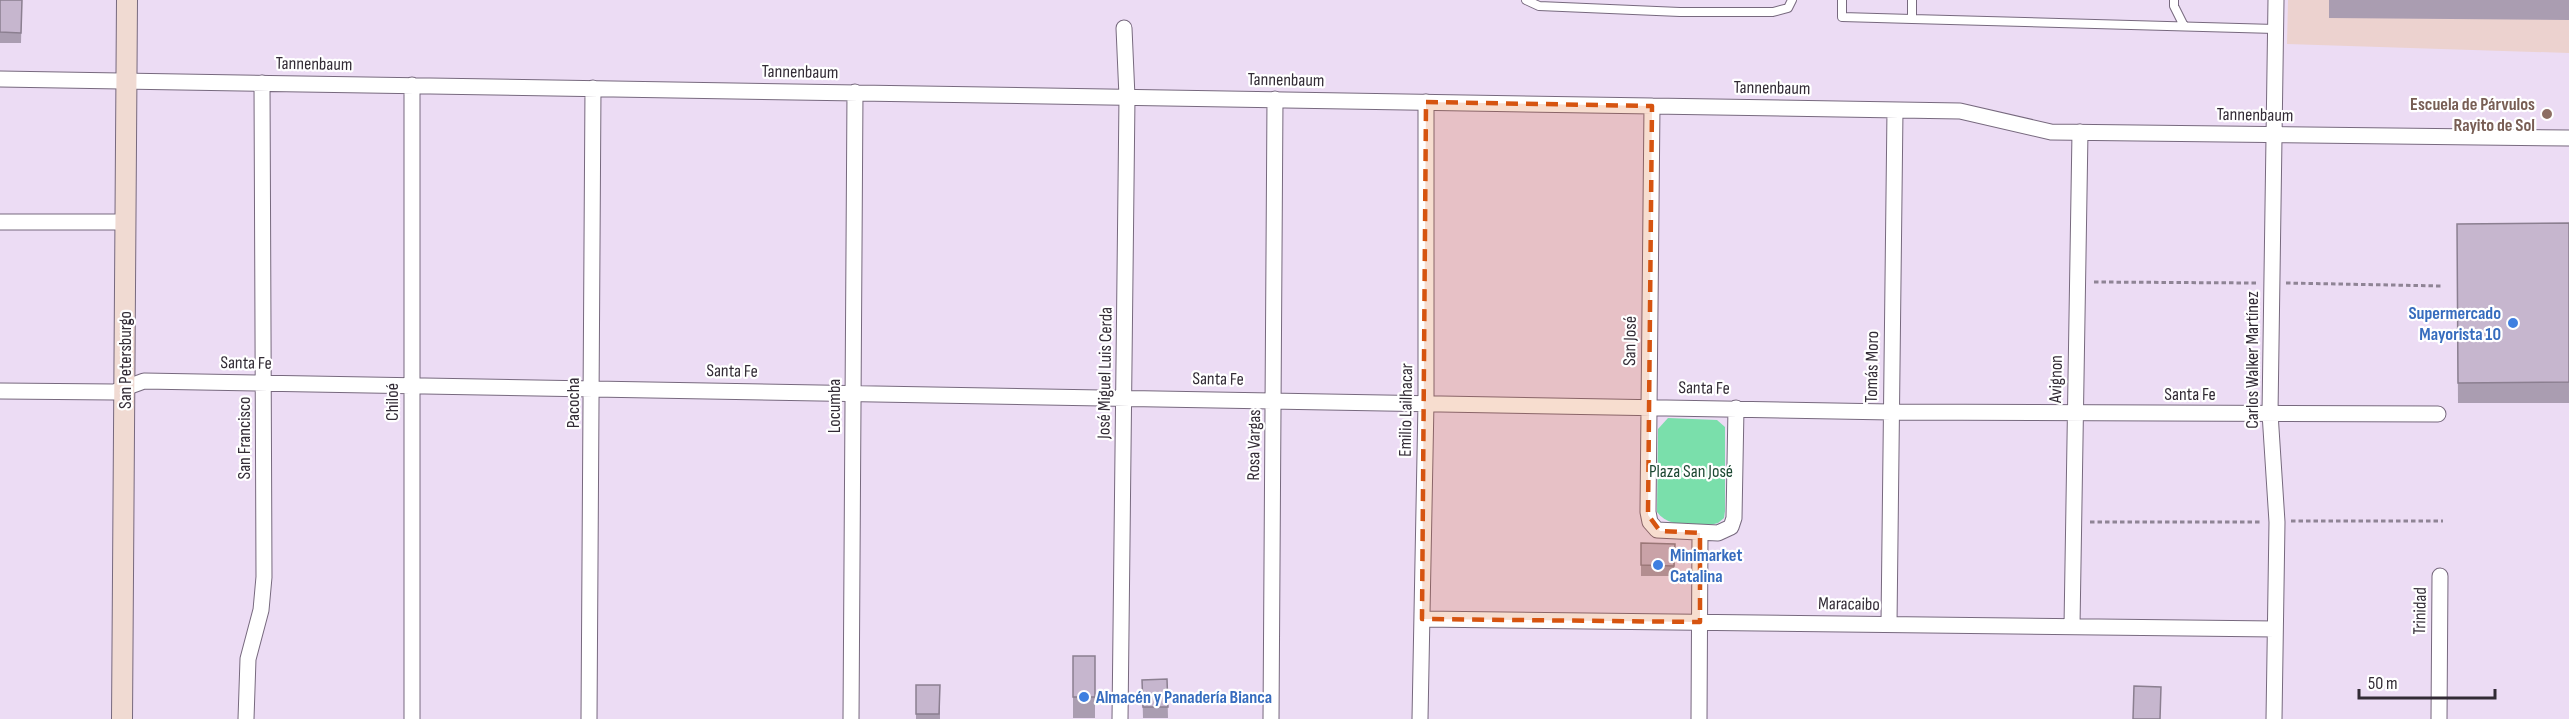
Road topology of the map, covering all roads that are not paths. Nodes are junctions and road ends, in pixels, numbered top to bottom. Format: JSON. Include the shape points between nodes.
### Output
{"nodes":[{"id":1,"x":127,"y":0,"type":"edge"},
{"id":2,"x":1526,"y":0,"type":"edge"},
{"id":3,"x":1792,"y":0,"type":"edge"},
{"id":4,"x":1842,"y":0,"type":"edge"},
{"id":5,"x":1912,"y":0,"type":"edge"},
{"id":6,"x":2174,"y":0,"type":"edge"},
{"id":7,"x":2276,"y":0,"type":"edge"},
{"id":8,"x":1912,"y":19,"type":"junction"},
{"id":9,"x":2184,"y":26,"type":"junction"},
{"id":10,"x":1124,"y":28,"type":"dead end"},
{"id":11,"x":2276,"y":29,"type":"junction"},
{"id":12,"x":0,"y":79,"type":"edge"},
{"id":13,"x":126,"y":80,"type":"junction"},
{"id":14,"x":262,"y":83,"type":"junction"},
{"id":15,"x":412,"y":85,"type":"junction"},
{"id":16,"x":593,"y":88,"type":"junction"},
{"id":17,"x":855,"y":92,"type":"junction"},
{"id":18,"x":1127,"y":97,"type":"junction"},
{"id":19,"x":1275,"y":99,"type":"junction"},
{"id":20,"x":1426,"y":102,"type":"junction"},
{"id":21,"x":1652,"y":106,"type":"junction"},
{"id":22,"x":1895,"y":110,"type":"junction"},
{"id":23,"x":2080,"y":132,"type":"junction"},
{"id":24,"x":2273,"y":135,"type":"junction"},
{"id":25,"x":2569,"y":138,"type":"edge"},
{"id":26,"x":0,"y":222,"type":"edge"},
{"id":27,"x":125,"y":222,"type":"junction"},
{"id":28,"x":263,"y":382,"type":"junction"},
{"id":29,"x":411,"y":385,"type":"junction"},
{"id":30,"x":124,"y":388,"type":"junction"},
{"id":31,"x":592,"y":388,"type":"junction"},
{"id":32,"x":0,"y":391,"type":"edge"},
{"id":33,"x":853,"y":393,"type":"junction"},
{"id":34,"x":1124,"y":397,"type":"junction"},
{"id":35,"x":1274,"y":400,"type":"junction"},
{"id":36,"x":1426,"y":402,"type":"junction"},
{"id":37,"x":1649,"y":406,"type":"junction"},
{"id":38,"x":1736,"y":408,"type":"junction"},
{"id":39,"x":1891,"y":412,"type":"junction"},
{"id":40,"x":2075,"y":413,"type":"junction"},
{"id":41,"x":2270,"y":413,"type":"junction"},
{"id":42,"x":2438,"y":414,"type":"dead end"},
{"id":43,"x":1700,"y":533,"type":"junction"},
{"id":44,"x":2440,"y":576,"type":"dead end"},
{"id":45,"x":1422,"y":619,"type":"junction"},
{"id":46,"x":1700,"y":622,"type":"junction"},
{"id":47,"x":1889,"y":624,"type":"junction"},
{"id":48,"x":2072,"y":626,"type":"junction"},
{"id":49,"x":2275,"y":629,"type":"junction"},
{"id":50,"x":122,"y":719,"type":"edge"},
{"id":51,"x":246,"y":719,"type":"edge"},
{"id":52,"x":412,"y":719,"type":"edge"},
{"id":53,"x":589,"y":719,"type":"edge"},
{"id":54,"x":851,"y":719,"type":"edge"},
{"id":55,"x":1120,"y":719,"type":"edge"},
{"id":56,"x":1271,"y":719,"type":"edge"},
{"id":57,"x":1420,"y":719,"type":"edge"},
{"id":58,"x":1699,"y":719,"type":"edge"},
{"id":59,"x":2274,"y":719,"type":"edge"},
{"id":60,"x":2439,"y":719,"type":"edge"}],
"edges":[{"from":1,"to":13,"type":"street","name":"San Petersburgo"},
{"from":2,"to":3,"type":"lane","via":[[1539,6],[1773,12],[1788,8]]},
{"from":4,"to":8,"type":"lane","via":[[1842,17]]},
{"from":5,"to":8,"type":"lane"},
{"from":6,"to":9,"type":"lane"},
{"from":7,"to":11,"type":"street","name":"Carlos Walker Martínez"},
{"from":8,"to":9,"type":"lane"},
{"from":9,"to":11,"type":"lane"},
{"from":10,"to":18,"type":"street","name":"José Miguel Luis Cerda"},
{"from":11,"to":24,"type":"street","name":"Carlos Walker Martínez"},
{"from":12,"to":13,"type":"street","name":"Tannenbaum"},
{"from":13,"to":14,"type":"street","name":"Tannenbaum"},
{"from":13,"to":27,"type":"street","name":"San Petersburgo"},
{"from":14,"to":15,"type":"street","name":"Tannenbaum"},
{"from":14,"to":28,"type":"street","name":"San Francisco"},
{"from":15,"to":16,"type":"street","name":"Tannenbaum"},
{"from":15,"to":29,"type":"street","name":"Chiloé"},
{"from":16,"to":17,"type":"street","name":"Tannenbaum"},
{"from":16,"to":31,"type":"street","name":"Pacocha"},
{"from":17,"to":18,"type":"street","name":"Tannenbaum"},
{"from":17,"to":33,"type":"street","name":"Locumba"},
{"from":18,"to":19,"type":"street","name":"Tannenbaum"},
{"from":18,"to":34,"type":"street","name":"José Miguel Luis Cerda"},
{"from":19,"to":20,"type":"street","name":"Tannenbaum"},
{"from":19,"to":35,"type":"street","name":"Rosa Vargas"},
{"from":20,"to":21,"type":"street","name":"Tannenbaum"},
{"from":20,"to":36,"type":"street","name":"Emilio Lailhacar"},
{"from":21,"to":22,"type":"street","name":"Tannenbaum"},
{"from":21,"to":37,"type":"street","name":"San José"},
{"from":22,"to":23,"type":"street","name":"Tannenbaum","via":[[1972,112],[2034,130]]},
{"from":22,"to":39,"type":"street","name":"Tomás Moro"},
{"from":23,"to":24,"type":"street","name":"Tannenbaum"},
{"from":23,"to":40,"type":"street","name":"Avignon"},
{"from":24,"to":25,"type":"street","name":"Tannenbaum"},
{"from":24,"to":41,"type":"street","name":"Carlos Walker Martínez","via":[[2278,283]]},
{"from":26,"to":27,"type":"street"},
{"from":27,"to":30,"type":"street","name":"San Petersburgo"},
{"from":28,"to":29,"type":"street","name":"Santa Fe"},
{"from":28,"to":30,"type":"street","name":"Santa Fe","via":[[144,381]]},
{"from":28,"to":51,"type":"street","name":"San Francisco","via":[[264,577],[261,610],[248,659]]},
{"from":29,"to":31,"type":"street","name":"Santa Fe"},
{"from":29,"to":52,"type":"street","name":"Chiloé"},
{"from":30,"to":32,"type":"street","name":"Santa Fe","via":[[114,392]]},
{"from":30,"to":50,"type":"street","name":"San Petersburgo"},
{"from":31,"to":33,"type":"street","name":"Santa Fe"},
{"from":31,"to":53,"type":"street","name":"Pacocha"},
{"from":33,"to":34,"type":"street","name":"Santa Fe"},
{"from":33,"to":54,"type":"street","name":"Locumba"},
{"from":34,"to":35,"type":"street","name":"Santa Fe"},
{"from":34,"to":55,"type":"street","name":"José Miguel Luis Cerda"},
{"from":35,"to":36,"type":"street","name":"Santa Fe"},
{"from":35,"to":56,"type":"street","name":"Rosa Vargas"},
{"from":36,"to":37,"type":"street","name":"Santa Fe"},
{"from":36,"to":45,"type":"street","name":"Emilio Lailhacar"},
{"from":37,"to":38,"type":"street","name":"Santa Fe"},
{"from":37,"to":43,"type":"street","name":"San José","via":[[1648,519],[1660,531]]},
{"from":38,"to":39,"type":"street","name":"Santa Fe"},
{"from":38,"to":43,"type":"street","name":"San José","via":[[1734,521],[1722,533]]},
{"from":39,"to":40,"type":"street","name":"Santa Fe"},
{"from":39,"to":47,"type":"street","name":"Tomás Moro"},
{"from":40,"to":41,"type":"street","name":"Santa Fe"},
{"from":40,"to":48,"type":"street","name":"Avignon"},
{"from":41,"to":42,"type":"street","name":"Santa Fe"},
{"from":41,"to":49,"type":"street","name":"Carlos Walker Martínez","via":[[2277,522]]},
{"from":43,"to":46,"type":"street"},
{"from":44,"to":60,"type":"street","name":"Trinidad"},
{"from":45,"to":46,"type":"street","name":"Maracaibo"},
{"from":45,"to":57,"type":"street","name":"Emilio Lailhacar"},
{"from":46,"to":47,"type":"street","name":"Maracaibo"},
{"from":46,"to":58,"type":"street"},
{"from":47,"to":48,"type":"street","name":"Maracaibo"},
{"from":48,"to":49,"type":"street","name":"Maracaibo"},
{"from":49,"to":59,"type":"street","name":"Carlos Walker Martínez"}]}
